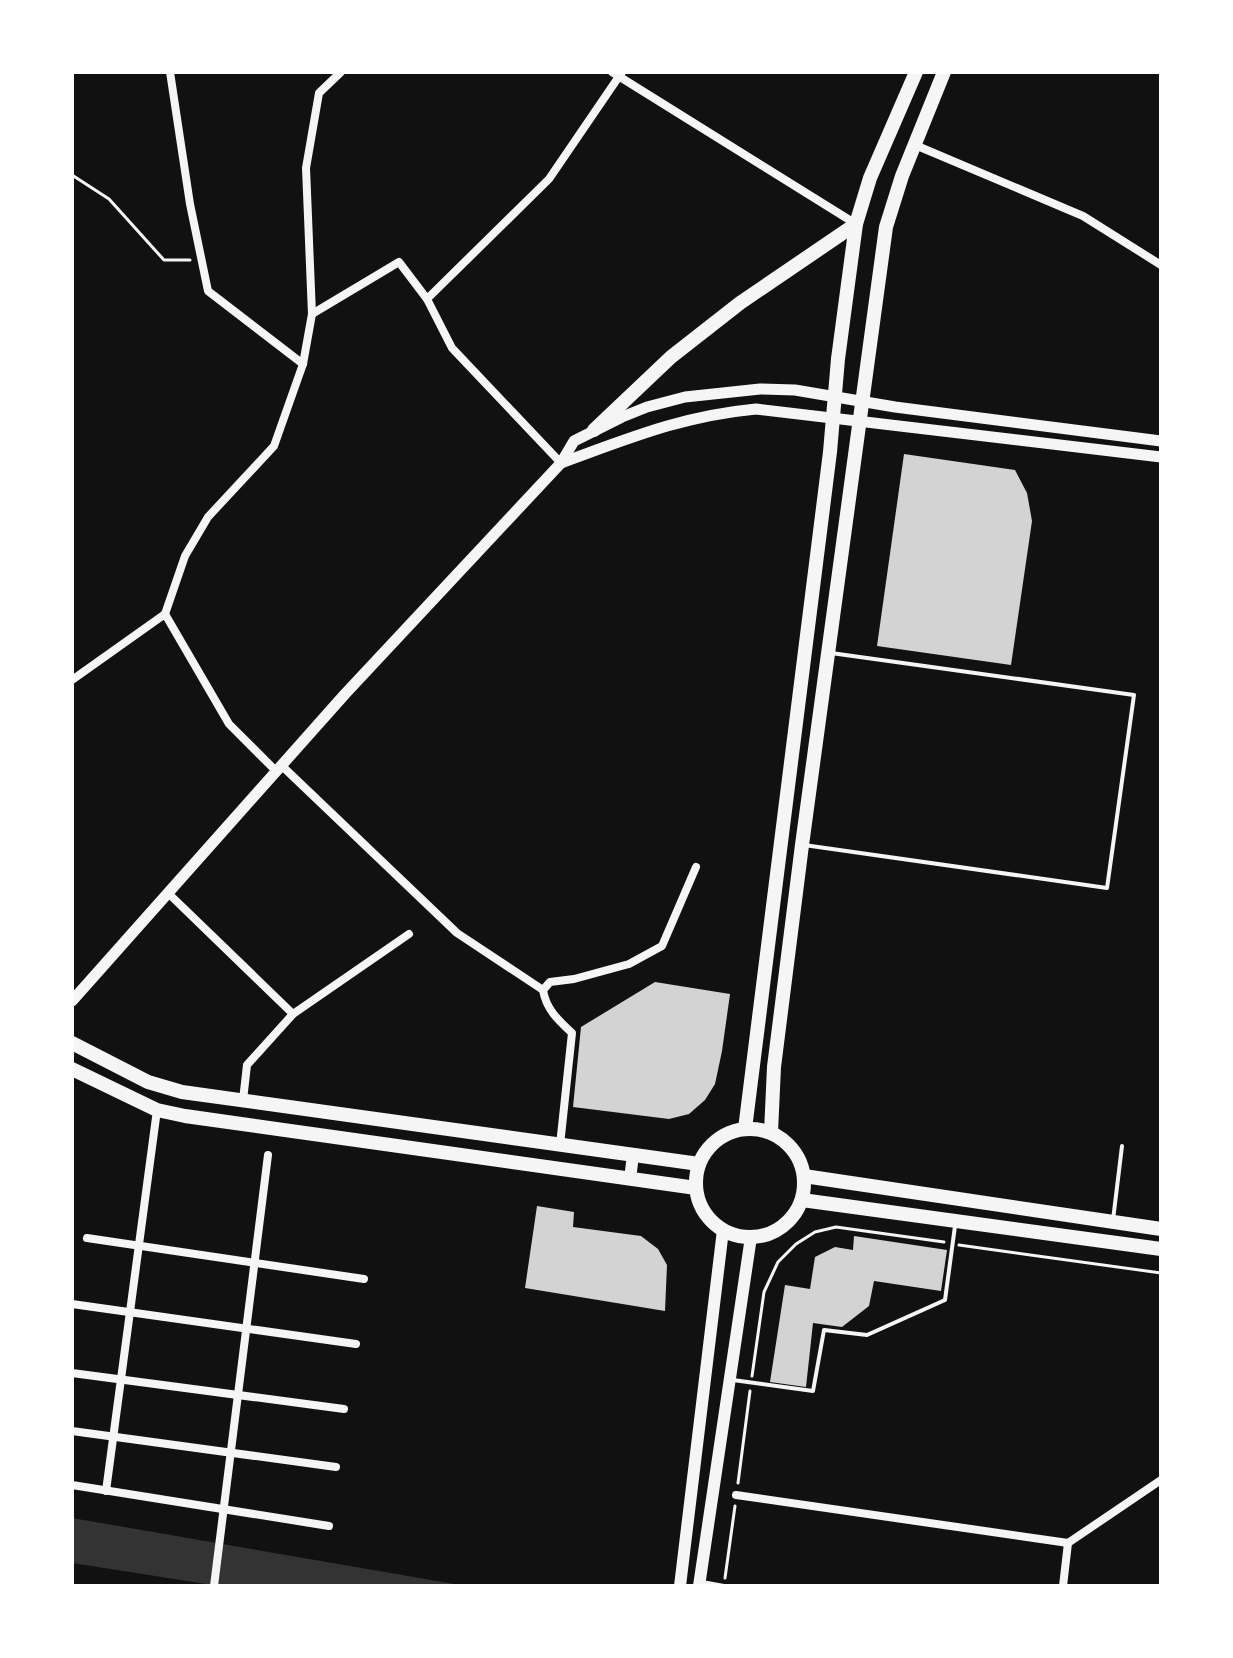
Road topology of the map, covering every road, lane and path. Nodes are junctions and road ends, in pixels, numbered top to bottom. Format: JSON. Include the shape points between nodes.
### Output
{"nodes":[{"id":1,"x":170,"y":72,"type":"edge"},
{"id":2,"x":341,"y":72,"type":"edge"},
{"id":3,"x":916,"y":72,"type":"edge"},
{"id":4,"x":944,"y":72,"type":"edge"},
{"id":5,"x":618,"y":73,"type":"edge"},
{"id":6,"x":915,"y":145,"type":"junction"},
{"id":7,"x":72,"y":175,"type":"edge"},
{"id":8,"x":856,"y":224,"type":"junction"},
{"id":9,"x":201,"y":260,"type":"junction"},
{"id":10,"x":1161,"y":265,"type":"edge"},
{"id":11,"x":427,"y":299,"type":"junction"},
{"id":12,"x":312,"y":314,"type":"junction"},
{"id":13,"x":303,"y":364,"type":"junction"},
{"id":14,"x":836,"y":397,"type":"junction"},
{"id":15,"x":862,"y":401,"type":"junction"},
{"id":16,"x":834,"y":417,"type":"junction"},
{"id":17,"x":859,"y":421,"type":"junction"},
{"id":18,"x":594,"y":430,"type":"junction"},
{"id":19,"x":1161,"y":441,"type":"edge"},
{"id":20,"x":1161,"y":457,"type":"edge"},
{"id":21,"x":561,"y":463,"type":"junction"},
{"id":22,"x":165,"y":614,"type":"junction"},
{"id":23,"x":828,"y":653,"type":"junction"},
{"id":24,"x":72,"y":680,"type":"edge"},
{"id":25,"x":278,"y":768,"type":"junction"},
{"id":26,"x":802,"y":845,"type":"junction"},
{"id":27,"x":696,"y":867,"type":"dead end"},
{"id":28,"x":168,"y":893,"type":"junction"},
{"id":29,"x":409,"y":934,"type":"dead end"},
{"id":30,"x":543,"y":990,"type":"junction"},
{"id":31,"x":72,"y":1001,"type":"edge"},
{"id":32,"x":293,"y":1014,"type":"junction"},
{"id":33,"x":72,"y":1043,"type":"edge"},
{"id":34,"x":753,"y":1064,"type":"junction"},
{"id":35,"x":774,"y":1067,"type":"junction"},
{"id":36,"x":72,"y":1069,"type":"edge"},
{"id":37,"x":243,"y":1100,"type":"junction"},
{"id":38,"x":157,"y":1110,"type":"junction"},
{"id":39,"x":745,"y":1129,"type":"junction"},
{"id":40,"x":771,"y":1132,"type":"junction"},
{"id":41,"x":560,"y":1145,"type":"junction"},
{"id":42,"x":1122,"y":1146,"type":"dead end"},
{"id":43,"x":268,"y":1155,"type":"dead end"},
{"id":44,"x":633,"y":1155,"type":"junction"},
{"id":45,"x":699,"y":1164,"type":"junction"},
{"id":46,"x":804,"y":1176,"type":"junction"},
{"id":47,"x":630,"y":1179,"type":"junction"},
{"id":48,"x":696,"y":1188,"type":"junction"},
{"id":49,"x":903,"y":1190,"type":"junction"},
{"id":50,"x":802,"y":1200,"type":"junction"},
{"id":51,"x":899,"y":1213,"type":"junction"},
{"id":52,"x":956,"y":1221,"type":"junction"},
{"id":53,"x":1113,"y":1222,"type":"junction"},
{"id":54,"x":1161,"y":1229,"type":"edge"},
{"id":55,"x":723,"y":1230,"type":"junction"},
{"id":56,"x":751,"y":1237,"type":"junction"},
{"id":57,"x":87,"y":1238,"type":"dead end"},
{"id":58,"x":139,"y":1246,"type":"junction"},
{"id":59,"x":1161,"y":1249,"type":"edge"},
{"id":60,"x":254,"y":1263,"type":"junction"},
{"id":61,"x":364,"y":1279,"type":"dead end"},
{"id":62,"x":72,"y":1304,"type":"edge"},
{"id":63,"x":130,"y":1313,"type":"junction"},
{"id":64,"x":247,"y":1329,"type":"junction"},
{"id":65,"x":711,"y":1329,"type":"junction"},
{"id":66,"x":737,"y":1333,"type":"junction"},
{"id":67,"x":356,"y":1344,"type":"dead end"},
{"id":68,"x":72,"y":1373,"type":"edge"},
{"id":69,"x":121,"y":1379,"type":"junction"},
{"id":70,"x":730,"y":1379,"type":"junction"},
{"id":71,"x":238,"y":1395,"type":"junction"},
{"id":72,"x":344,"y":1409,"type":"dead end"},
{"id":73,"x":72,"y":1431,"type":"edge"},
{"id":74,"x":113,"y":1437,"type":"junction"},
{"id":75,"x":231,"y":1453,"type":"junction"},
{"id":76,"x":336,"y":1467,"type":"dead end"},
{"id":77,"x":1161,"y":1480,"type":"edge"},
{"id":78,"x":72,"y":1485,"type":"edge"},
{"id":79,"x":106,"y":1491,"type":"junction"},
{"id":80,"x":736,"y":1495,"type":"dead end"},
{"id":81,"x":224,"y":1509,"type":"junction"},
{"id":82,"x":329,"y":1526,"type":"dead end"},
{"id":83,"x":1068,"y":1543,"type":"junction"},
{"id":84,"x":680,"y":1582,"type":"edge"},
{"id":85,"x":214,"y":1584,"type":"edge"},
{"id":86,"x":699,"y":1584,"type":"edge"},
{"id":87,"x":724,"y":1586,"type":"edge"},
{"id":88,"x":1063,"y":1586,"type":"edge"}],
"edges":[{"from":1,"to":9,"type":"street"},
{"from":2,"to":12,"type":"street","via":[[319,93],[306,168]]},
{"from":3,"to":8,"type":"main road"},
{"from":4,"to":6,"type":"main road"},
{"from":5,"to":8,"type":"street"},
{"from":5,"to":11,"type":"street","via":[[549,179]]},
{"from":6,"to":10,"type":"street","via":[[1083,216]]},
{"from":6,"to":15,"type":"main road","via":[[886,227]]},
{"from":7,"to":9,"type":"path","via":[[109,199],[164,260]]},
{"from":8,"to":14,"type":"main road"},
{"from":8,"to":18,"type":"main road","via":[[671,357]]},
{"from":9,"to":13,"type":"street","via":[[208,291]]},
{"from":11,"to":12,"type":"street","via":[[399,262]]},
{"from":11,"to":21,"type":"street","via":[[452,348]]},
{"from":12,"to":13,"type":"street"},
{"from":13,"to":22,"type":"street","via":[[274,446],[208,517],[185,556]]},
{"from":14,"to":15,"type":"street"},
{"from":14,"to":16,"type":"main road"},
{"from":14,"to":18,"type":"street","via":[[760,389],[685,397]]},
{"from":15,"to":17,"type":"main road"},
{"from":15,"to":19,"type":"street"},
{"from":16,"to":17,"type":"street"},
{"from":16,"to":21,"type":"street","via":[[756,409],[726,412],[656,428]]},
{"from":16,"to":34,"type":"main road"},
{"from":17,"to":20,"type":"street"},
{"from":17,"to":23,"type":"main road"},
{"from":18,"to":21,"type":"street","via":[[574,441]]},
{"from":21,"to":25,"type":"street"},
{"from":22,"to":24,"type":"street"},
{"from":22,"to":25,"type":"street","via":[[229,724]]},
{"from":23,"to":26,"type":"main road"},
{"from":23,"to":26,"type":"lane","via":[[1134,695],[1107,888]]},
{"from":25,"to":28,"type":"street"},
{"from":25,"to":30,"type":"street","via":[[457,933]]},
{"from":26,"to":35,"type":"main road"},
{"from":27,"to":30,"type":"street","via":[[662,946],[629,964],[550,982]]},
{"from":28,"to":31,"type":"street"},
{"from":28,"to":32,"type":"street"},
{"from":29,"to":32,"type":"street"},
{"from":30,"to":41,"type":"street","via":[[545,1003],[572,1033]]},
{"from":32,"to":37,"type":"street","via":[[247,1065]]},
{"from":33,"to":37,"type":"main road","via":[[148,1082]]},
{"from":34,"to":35,"type":"main road"},
{"from":34,"to":39,"type":"main road"},
{"from":35,"to":40,"type":"main road"},
{"from":36,"to":38,"type":"main road"},
{"from":37,"to":41,"type":"main road"},
{"from":38,"to":47,"type":"main road"},
{"from":38,"to":58,"type":"street"},
{"from":39,"to":40,"type":"main road"},
{"from":39,"to":45,"type":"main road","via":[[717,1140]]},
{"from":40,"to":46,"type":"main road","via":[[793,1150]]},
{"from":41,"to":44,"type":"main road"},
{"from":42,"to":53,"type":"lane"},
{"from":43,"to":60,"type":"street"},
{"from":44,"to":45,"type":"main road"},
{"from":44,"to":47,"type":"main road"},
{"from":45,"to":48,"type":"main road"},
{"from":46,"to":49,"type":"main road"},
{"from":46,"to":50,"type":"main road"},
{"from":47,"to":48,"type":"main road"},
{"from":48,"to":55,"type":"main road","via":[[707,1216]]},
{"from":49,"to":51,"type":"main road"},
{"from":49,"to":53,"type":"main road"},
{"from":50,"to":51,"type":"main road"},
{"from":50,"to":56,"type":"main road","via":[[782,1227]]},
{"from":51,"to":52,"type":"main road"},
{"from":52,"to":59,"type":"main road"},
{"from":52,"to":70,"type":"lane","via":[[945,1300],[867,1335],[824,1330],[813,1391]]},
{"from":53,"to":54,"type":"main road"},
{"from":55,"to":56,"type":"main road"},
{"from":55,"to":65,"type":"main road"},
{"from":56,"to":66,"type":"main road"},
{"from":57,"to":58,"type":"street"},
{"from":58,"to":60,"type":"street"},
{"from":58,"to":63,"type":"street"},
{"from":60,"to":61,"type":"street"},
{"from":60,"to":64,"type":"street"},
{"from":62,"to":63,"type":"street"},
{"from":63,"to":64,"type":"street"},
{"from":63,"to":69,"type":"street"},
{"from":64,"to":67,"type":"street"},
{"from":64,"to":71,"type":"street"},
{"from":65,"to":66,"type":"main road"},
{"from":65,"to":84,"type":"main road"},
{"from":66,"to":70,"type":"main road"},
{"from":68,"to":69,"type":"street"},
{"from":69,"to":71,"type":"street"},
{"from":69,"to":74,"type":"street"},
{"from":70,"to":86,"type":"main road"},
{"from":71,"to":72,"type":"street"},
{"from":71,"to":75,"type":"street"},
{"from":73,"to":74,"type":"street"},
{"from":74,"to":75,"type":"street"},
{"from":74,"to":79,"type":"street"},
{"from":75,"to":76,"type":"street"},
{"from":75,"to":81,"type":"street"},
{"from":77,"to":83,"type":"street"},
{"from":78,"to":79,"type":"street"},
{"from":79,"to":81,"type":"street"},
{"from":80,"to":83,"type":"street"},
{"from":81,"to":82,"type":"street"},
{"from":81,"to":85,"type":"street"},
{"from":83,"to":88,"type":"street"},
{"from":86,"to":87,"type":"lane"}]}
